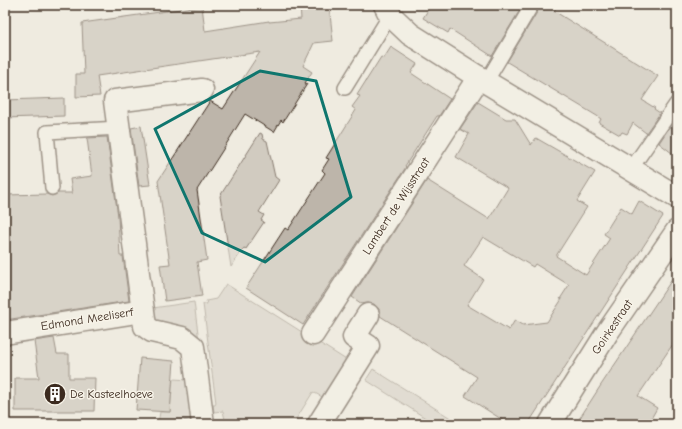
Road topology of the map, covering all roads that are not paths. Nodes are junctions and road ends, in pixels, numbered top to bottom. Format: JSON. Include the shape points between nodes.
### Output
{"nodes":[{"id":1,"x":532,"y":5,"type":"edge"},
{"id":2,"x":387,"y":10,"type":"edge"},
{"id":3,"x":482,"y":80,"type":"junction"},
{"id":4,"x":345,"y":88,"type":"dead end"},
{"id":5,"x":202,"y":90,"type":"dead end"},
{"id":6,"x":676,"y":104,"type":"edge"},
{"id":7,"x":118,"y":128,"type":"junction"},
{"id":8,"x":631,"y":169,"type":"junction"},
{"id":9,"x":52,"y":188,"type":"dead end"},
{"id":10,"x":677,"y":197,"type":"edge"},
{"id":11,"x":677,"y":232,"type":"edge"},
{"id":12,"x":143,"y":310,"type":"junction"},
{"id":13,"x":368,"y":315,"type":"dead end"},
{"id":14,"x":5,"y":333,"type":"edge"},
{"id":15,"x":313,"y":334,"type":"dead end"},
{"id":16,"x":203,"y":424,"type":"edge"},
{"id":17,"x":320,"y":424,"type":"edge"},
{"id":18,"x":550,"y":424,"type":"edge"}],
"edges":[{"from":1,"to":3,"type":"lane"},
{"from":2,"to":3,"type":"street","via":[[410,34]]},
{"from":2,"to":4,"type":"lane"},
{"from":3,"to":8,"type":"street"},
{"from":3,"to":15,"type":"street","name":"Lambert de Wijsstraat"},
{"from":5,"to":7,"type":"street","via":[[115,101]]},
{"from":6,"to":8,"type":"lane"},
{"from":7,"to":9,"type":"lane","via":[[47,132]]},
{"from":7,"to":12,"type":"street"},
{"from":8,"to":10,"type":"street"},
{"from":11,"to":18,"type":"street","name":"Goirkestraat","via":[[607,333]]},
{"from":12,"to":14,"type":"street","name":"Edmond Meeliserf"},
{"from":12,"to":16,"type":"street","name":"Edmond Meeliserf","via":[[145,326],[152,331],[182,338],[193,348]]},
{"from":13,"to":17,"type":"street","via":[[354,337],[368,346]]}]}
